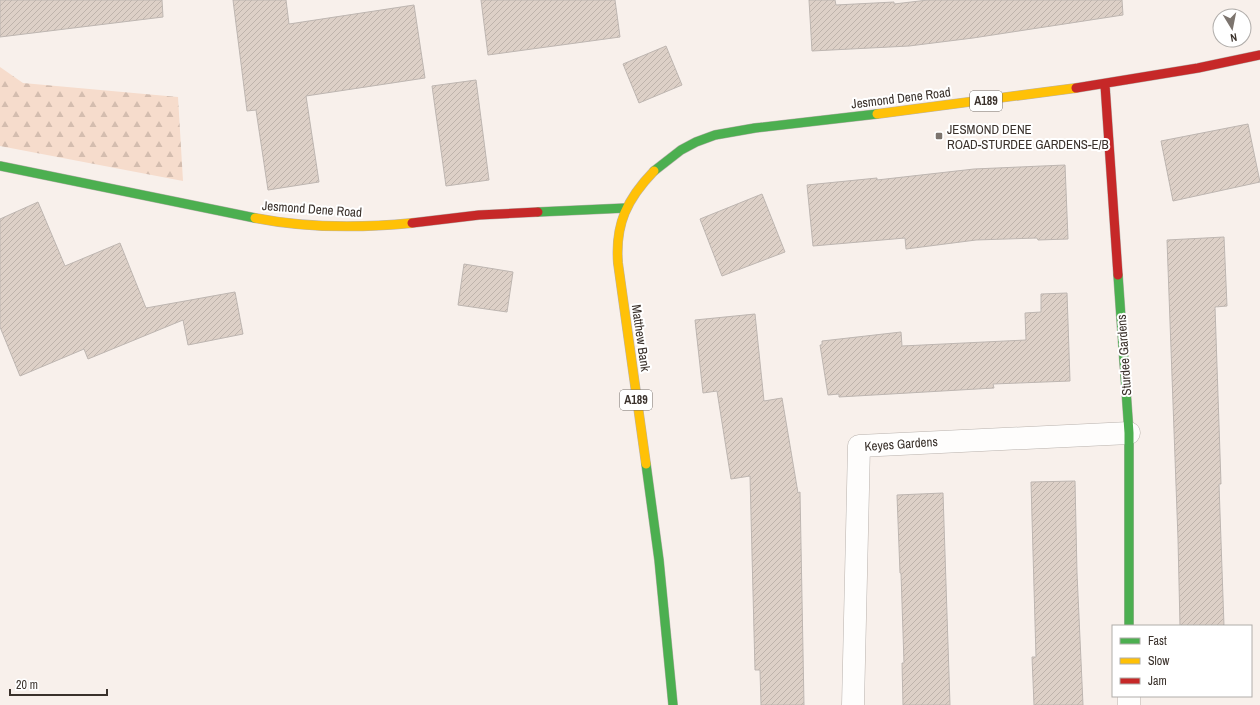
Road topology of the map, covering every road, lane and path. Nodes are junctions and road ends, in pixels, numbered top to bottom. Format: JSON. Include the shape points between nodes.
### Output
{"nodes":[{"id":1,"x":1260,"y":55,"type":"edge"},
{"id":2,"x":1105,"y":85,"type":"junction"},
{"id":3,"x":710,"y":136,"type":"joint"},
{"id":4,"x":0,"y":166,"type":"edge"},
{"id":5,"x":626,"y":208,"type":"junction"},
{"id":6,"x":1129,"y":433,"type":"junction"},
{"id":7,"x":1129,"y":625,"type":"edge"},
{"id":8,"x":674,"y":705,"type":"edge"},
{"id":9,"x":853,"y":705,"type":"edge"}],
"edges":[{"from":1,"to":2,"type":"main road","name":"Jesmond Dene Road","number":"A189"},
{"from":2,"to":3,"type":"main road","name":"Jesmond Dene Road","number":"A189","via":[[755,128]]},
{"from":2,"to":6,"type":"main road","name":"Sturdee Gardens"},
{"from":3,"to":5,"type":"main road","name":"Matthew Bank","number":"A189","via":[[687,146],[664,161],[650,174]]},
{"from":4,"to":5,"type":"main road","name":"Jesmond Dene Road","via":[[232,214],[270,221],[320,225],[365,226],[479,215]]},
{"from":5,"to":8,"type":"main road","name":"Matthew Bank","number":"A189","via":[[617,243],[618,263],[659,560]]},
{"from":6,"to":7,"type":"main road","name":"Sturdee Gardens"},
{"from":6,"to":9,"type":"street","name":"Keyes Gardens","via":[[859,446]]}]}
